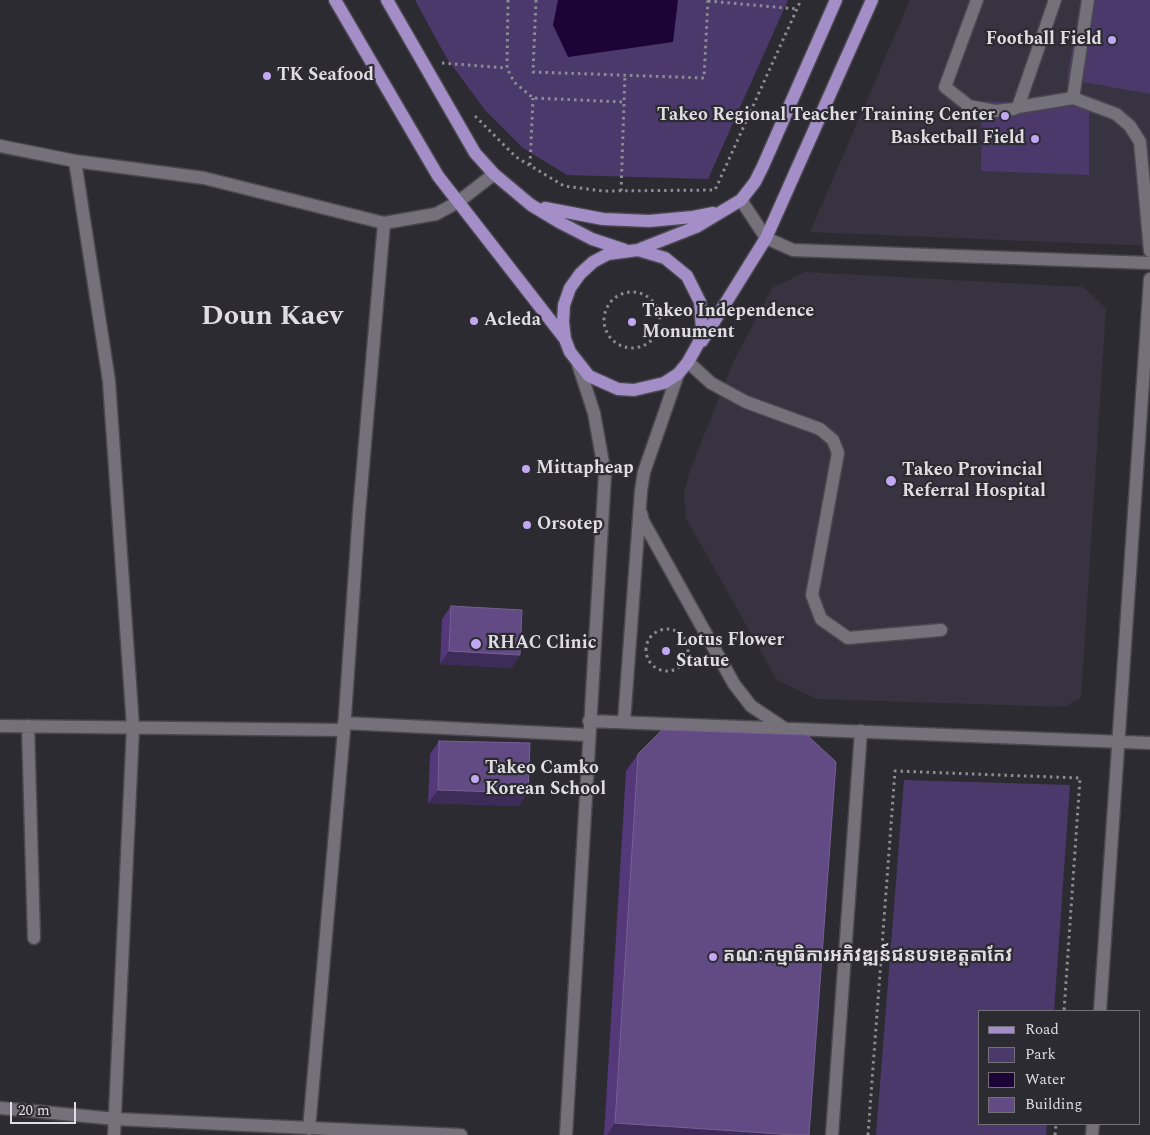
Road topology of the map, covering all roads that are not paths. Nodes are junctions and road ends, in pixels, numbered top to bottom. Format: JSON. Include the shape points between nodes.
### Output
{"nodes":[{"id":1,"x":335,"y":0,"type":"edge"},
{"id":2,"x":387,"y":0,"type":"edge"},
{"id":3,"x":836,"y":0,"type":"edge"},
{"id":4,"x":872,"y":0,"type":"edge"},
{"id":5,"x":977,"y":0,"type":"edge"},
{"id":6,"x":1055,"y":0,"type":"edge"},
{"id":7,"x":1088,"y":0,"type":"edge"},
{"id":8,"x":1073,"y":98,"type":"junction"},
{"id":9,"x":1018,"y":107,"type":"junction"},
{"id":10,"x":1145,"y":142,"type":"edge"},
{"id":11,"x":0,"y":146,"type":"edge"},
{"id":12,"x":75,"y":161,"type":"junction"},
{"id":13,"x":494,"y":174,"type":"junction"},
{"id":14,"x":741,"y":200,"type":"junction"},
{"id":15,"x":458,"y":202,"type":"junction"},
{"id":16,"x":531,"y":205,"type":"junction"},
{"id":17,"x":723,"y":211,"type":"junction"},
{"id":18,"x":384,"y":223,"type":"junction"},
{"id":19,"x":766,"y":238,"type":"junction"},
{"id":20,"x":632,"y":250,"type":"junction"},
{"id":21,"x":1150,"y":251,"type":"edge"},
{"id":22,"x":1150,"y":263,"type":"edge"},
{"id":23,"x":1150,"y":279,"type":"edge"},
{"id":24,"x":565,"y":340,"type":"junction"},
{"id":25,"x":690,"y":360,"type":"junction"},
{"id":26,"x":578,"y":364,"type":"junction"},
{"id":27,"x":678,"y":374,"type":"junction"},
{"id":28,"x":640,"y":506,"type":"junction"},
{"id":29,"x":941,"y":630,"type":"dead end"},
{"id":30,"x":589,"y":721,"type":"junction"},
{"id":31,"x":624,"y":722,"type":"junction"},
{"id":32,"x":0,"y":726,"type":"edge"},
{"id":33,"x":28,"y":726,"type":"junction"},
{"id":34,"x":344,"y":726,"type":"junction"},
{"id":35,"x":133,"y":727,"type":"junction"},
{"id":36,"x":787,"y":729,"type":"junction"},
{"id":37,"x":861,"y":731,"type":"junction"},
{"id":38,"x":588,"y":735,"type":"junction"},
{"id":39,"x":1118,"y":742,"type":"junction"},
{"id":40,"x":1150,"y":743,"type":"edge"},
{"id":41,"x":34,"y":938,"type":"dead end"},
{"id":42,"x":1100,"y":1010,"type":"edge"},
{"id":43,"x":0,"y":1108,"type":"edge"},
{"id":44,"x":116,"y":1119,"type":"junction"},
{"id":45,"x":309,"y":1129,"type":"junction"},
{"id":46,"x":114,"y":1135,"type":"edge"},
{"id":47,"x":461,"y":1135,"type":"edge"},
{"id":48,"x":566,"y":1135,"type":"edge"},
{"id":49,"x":832,"y":1135,"type":"edge"}],
"edges":[{"from":1,"to":15,"type":"main road","via":[[438,176]]},
{"from":2,"to":13,"type":"main road","via":[[475,153]]},
{"from":3,"to":14,"type":"main road","via":[[763,166]]},
{"from":4,"to":19,"type":"main road"},
{"from":5,"to":9,"type":"street","via":[[945,87],[969,106],[995,111]]},
{"from":6,"to":9,"type":"street"},
{"from":7,"to":8,"type":"street"},
{"from":8,"to":9,"type":"street"},
{"from":8,"to":10,"type":"street","via":[[1116,114]]},
{"from":10,"to":21,"type":"street"},
{"from":11,"to":12,"type":"street"},
{"from":12,"to":18,"type":"street","via":[[204,178]]},
{"from":12,"to":35,"type":"street","via":[[109,381]]},
{"from":13,"to":15,"type":"street"},
{"from":13,"to":16,"type":"main road"},
{"from":14,"to":17,"type":"main road"},
{"from":14,"to":19,"type":"street"},
{"from":15,"to":18,"type":"street","via":[[436,214]]},
{"from":15,"to":24,"type":"main road"},
{"from":16,"to":17,"type":"main road","via":[[603,219],[649,221],[693,218]]},
{"from":16,"to":20,"type":"main road","via":[[592,239]]},
{"from":17,"to":20,"type":"main road","via":[[696,227]]},
{"from":18,"to":34,"type":"street","via":[[358,513]]},
{"from":19,"to":22,"type":"street","via":[[793,250]]},
{"from":19,"to":25,"type":"main road"},
{"from":20,"to":24,"type":"main road","via":[[608,254],[580,274],[564,305]]},
{"from":20,"to":25,"type":"main road","via":[[652,252],[677,266],[695,288],[702,330]]},
{"from":23,"to":39,"type":"street"},
{"from":24,"to":26,"type":"main road"},
{"from":25,"to":27,"type":"main road"},
{"from":25,"to":29,"type":"street","via":[[711,384],[746,402],[820,429],[833,440],[838,453],[812,595],[822,619],[848,638]]},
{"from":26,"to":27,"type":"main road","via":[[589,376],[618,389],[649,388]]},
{"from":26,"to":30,"type":"street","via":[[594,413],[605,474]]},
{"from":27,"to":28,"type":"street","via":[[644,472]]},
{"from":28,"to":31,"type":"street"},
{"from":28,"to":36,"type":"street","via":[[643,520],[734,684],[751,706]]},
{"from":30,"to":31,"type":"street"},
{"from":30,"to":38,"type":"street"},
{"from":31,"to":36,"type":"street","via":[[733,732]]},
{"from":32,"to":33,"type":"street"},
{"from":33,"to":35,"type":"street"},
{"from":33,"to":41,"type":"street"},
{"from":34,"to":35,"type":"street"},
{"from":34,"to":38,"type":"street"},
{"from":34,"to":45,"type":"street"},
{"from":35,"to":44,"type":"street"},
{"from":36,"to":37,"type":"street"},
{"from":37,"to":39,"type":"street"},
{"from":37,"to":49,"type":"street"},
{"from":38,"to":48,"type":"street"},
{"from":39,"to":40,"type":"street"},
{"from":39,"to":42,"type":"street"},
{"from":43,"to":44,"type":"street"},
{"from":44,"to":45,"type":"street"},
{"from":44,"to":46,"type":"street"},
{"from":45,"to":47,"type":"street"}]}
